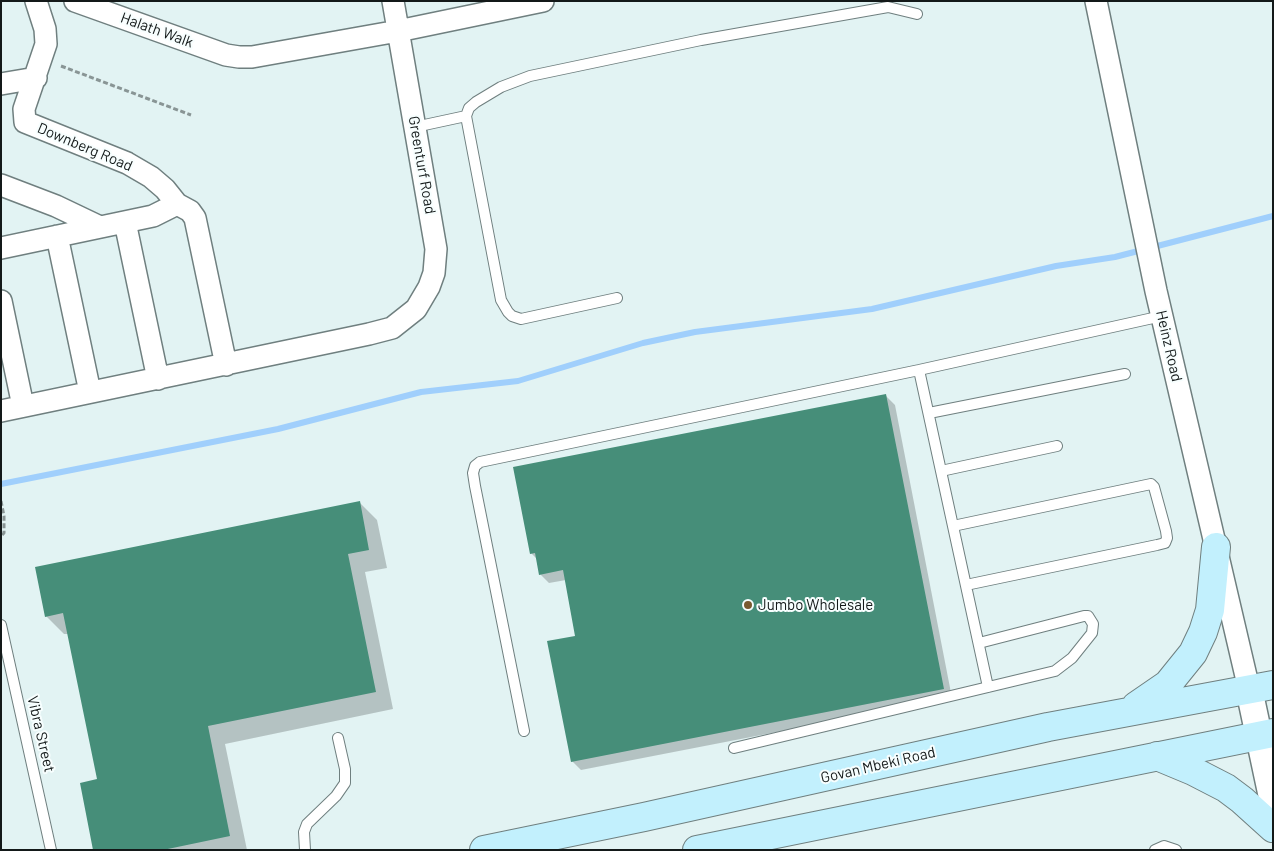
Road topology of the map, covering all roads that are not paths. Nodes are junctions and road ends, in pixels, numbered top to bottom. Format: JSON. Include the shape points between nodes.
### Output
{"nodes":[{"id":1,"x":36,"y":1,"type":"edge"},
{"id":2,"x":75,"y":1,"type":"edge"},
{"id":3,"x":393,"y":1,"type":"edge"},
{"id":4,"x":543,"y":1,"type":"edge"},
{"id":5,"x":1096,"y":1,"type":"edge"},
{"id":6,"x":917,"y":14,"type":"dead end"},
{"id":7,"x":398,"y":32,"type":"junction"},
{"id":8,"x":39,"y":68,"type":"junction"},
{"id":9,"x":1,"y":84,"type":"edge"},
{"id":10,"x":466,"y":116,"type":"junction"},
{"id":11,"x":416,"y":126,"type":"junction"},
{"id":12,"x":1,"y":184,"type":"edge"},
{"id":13,"x":177,"y":204,"type":"junction"},
{"id":14,"x":125,"y":222,"type":"junction"},
{"id":15,"x":100,"y":227,"type":"junction"},
{"id":16,"x":57,"y":236,"type":"junction"},
{"id":17,"x":1,"y":248,"type":"edge"},
{"id":18,"x":617,"y":298,"type":"dead end"},
{"id":19,"x":1,"y":302,"type":"edge"},
{"id":20,"x":1162,"y":316,"type":"junction"},
{"id":21,"x":226,"y":365,"type":"junction"},
{"id":22,"x":919,"y":370,"type":"junction"},
{"id":23,"x":1125,"y":374,"type":"dead end"},
{"id":24,"x":158,"y":379,"type":"junction"},
{"id":25,"x":90,"y":392,"type":"junction"},
{"id":26,"x":23,"y":406,"type":"junction"},
{"id":27,"x":1,"y":411,"type":"edge"},
{"id":28,"x":928,"y":413,"type":"junction"},
{"id":29,"x":1057,"y":446,"type":"dead end"},
{"id":30,"x":941,"y":471,"type":"junction"},
{"id":31,"x":953,"y":526,"type":"junction"},
{"id":32,"x":1216,"y":547,"type":"junction"},
{"id":33,"x":966,"y":585,"type":"junction"},
{"id":34,"x":1,"y":625,"type":"edge"},
{"id":35,"x":979,"y":643,"type":"junction"},
{"id":36,"x":988,"y":687,"type":"junction"},
{"id":37,"x":1261,"y":687,"type":"edge"},
{"id":38,"x":1121,"y":713,"type":"junction"},
{"id":39,"x":524,"y":731,"type":"dead end"},
{"id":40,"x":1266,"y":735,"type":"edge"},
{"id":41,"x":338,"y":738,"type":"dead end"},
{"id":42,"x":734,"y":748,"type":"dead end"},
{"id":43,"x":1157,"y":756,"type":"junction"},
{"id":44,"x":1273,"y":802,"type":"edge"},
{"id":45,"x":1273,"y":828,"type":"edge"},
{"id":46,"x":51,"y":850,"type":"edge"},
{"id":47,"x":305,"y":850,"type":"edge"},
{"id":48,"x":484,"y":850,"type":"edge"},
{"id":49,"x":697,"y":850,"type":"edge"},
{"id":50,"x":1154,"y":850,"type":"edge"},
{"id":51,"x":1176,"y":850,"type":"edge"}],
"edges":[{"from":1,"to":8,"type":"street","via":[[46,44]]},
{"from":2,"to":7,"type":"street","name":"Halath Walk","via":[[239,57]]},
{"from":3,"to":7,"type":"street","name":"Greenturf Road"},
{"from":4,"to":7,"type":"street"},
{"from":5,"to":20,"type":"street","name":"Heinz Road"},
{"from":6,"to":10,"type":"lane","via":[[888,7],[701,40],[530,76],[485,95],[469,108]]},
{"from":7,"to":11,"type":"street","name":"Greenturf Road"},
{"from":8,"to":9,"type":"street"},
{"from":8,"to":13,"type":"street","name":"Downberg Road","via":[[24,109],[25,122],[127,163],[151,177]]},
{"from":10,"to":11,"type":"lane"},
{"from":10,"to":18,"type":"lane","via":[[500,300],[508,312],[521,318]]},
{"from":11,"to":21,"type":"street","name":"Greenturf Road","via":[[436,249],[434,273],[416,309],[392,328]]},
{"from":12,"to":15,"type":"street"},
{"from":13,"to":14,"type":"street","via":[[153,216]]},
{"from":13,"to":21,"type":"street","name":"Downberg Road","via":[[195,218]]},
{"from":14,"to":15,"type":"street"},
{"from":14,"to":24,"type":"street"},
{"from":15,"to":16,"type":"street"},
{"from":16,"to":17,"type":"street"},
{"from":16,"to":25,"type":"street"},
{"from":19,"to":26,"type":"street"},
{"from":20,"to":22,"type":"lane"},
{"from":20,"to":32,"type":"street","name":"Heinz Road"},
{"from":21,"to":24,"type":"street"},
{"from":22,"to":28,"type":"lane"},
{"from":22,"to":39,"type":"lane","via":[[480,462],[475,466],[474,486]]},
{"from":23,"to":28,"type":"lane"},
{"from":24,"to":25,"type":"street"},
{"from":25,"to":26,"type":"street"},
{"from":26,"to":27,"type":"street"},
{"from":28,"to":30,"type":"lane"},
{"from":29,"to":30,"type":"lane"},
{"from":30,"to":31,"type":"lane"},
{"from":31,"to":33,"type":"lane"},
{"from":31,"to":33,"type":"lane","via":[[1151,484],[1166,530],[1165,543]]},
{"from":32,"to":37,"type":"street","name":"Heinz Road"},
{"from":32,"to":38,"type":"main road","via":[[1210,610],[1193,652],[1168,684],[1147,700]]},
{"from":33,"to":35,"type":"lane"},
{"from":34,"to":46,"type":"lane","name":"Vibra Street"},
{"from":35,"to":36,"type":"lane"},
{"from":35,"to":36,"type":"lane","via":[[1084,616],[1088,616],[1092,624],[1092,633],[1072,658],[1055,671]]},
{"from":36,"to":42,"type":"lane"},
{"from":37,"to":38,"type":"main road","name":"Govan Mbeki Road"},
{"from":37,"to":40,"type":"street"},
{"from":38,"to":48,"type":"main road","name":"Govan Mbeki Road","via":[[1048,726]]},
{"from":40,"to":43,"type":"main road"},
{"from":40,"to":44,"type":"street"},
{"from":41,"to":47,"type":"lane","via":[[345,783],[307,824]]},
{"from":43,"to":45,"type":"main road","via":[[1226,788]]},
{"from":43,"to":49,"type":"main road"},
{"from":50,"to":51,"type":"lane","via":[[1164,846]]}]}
